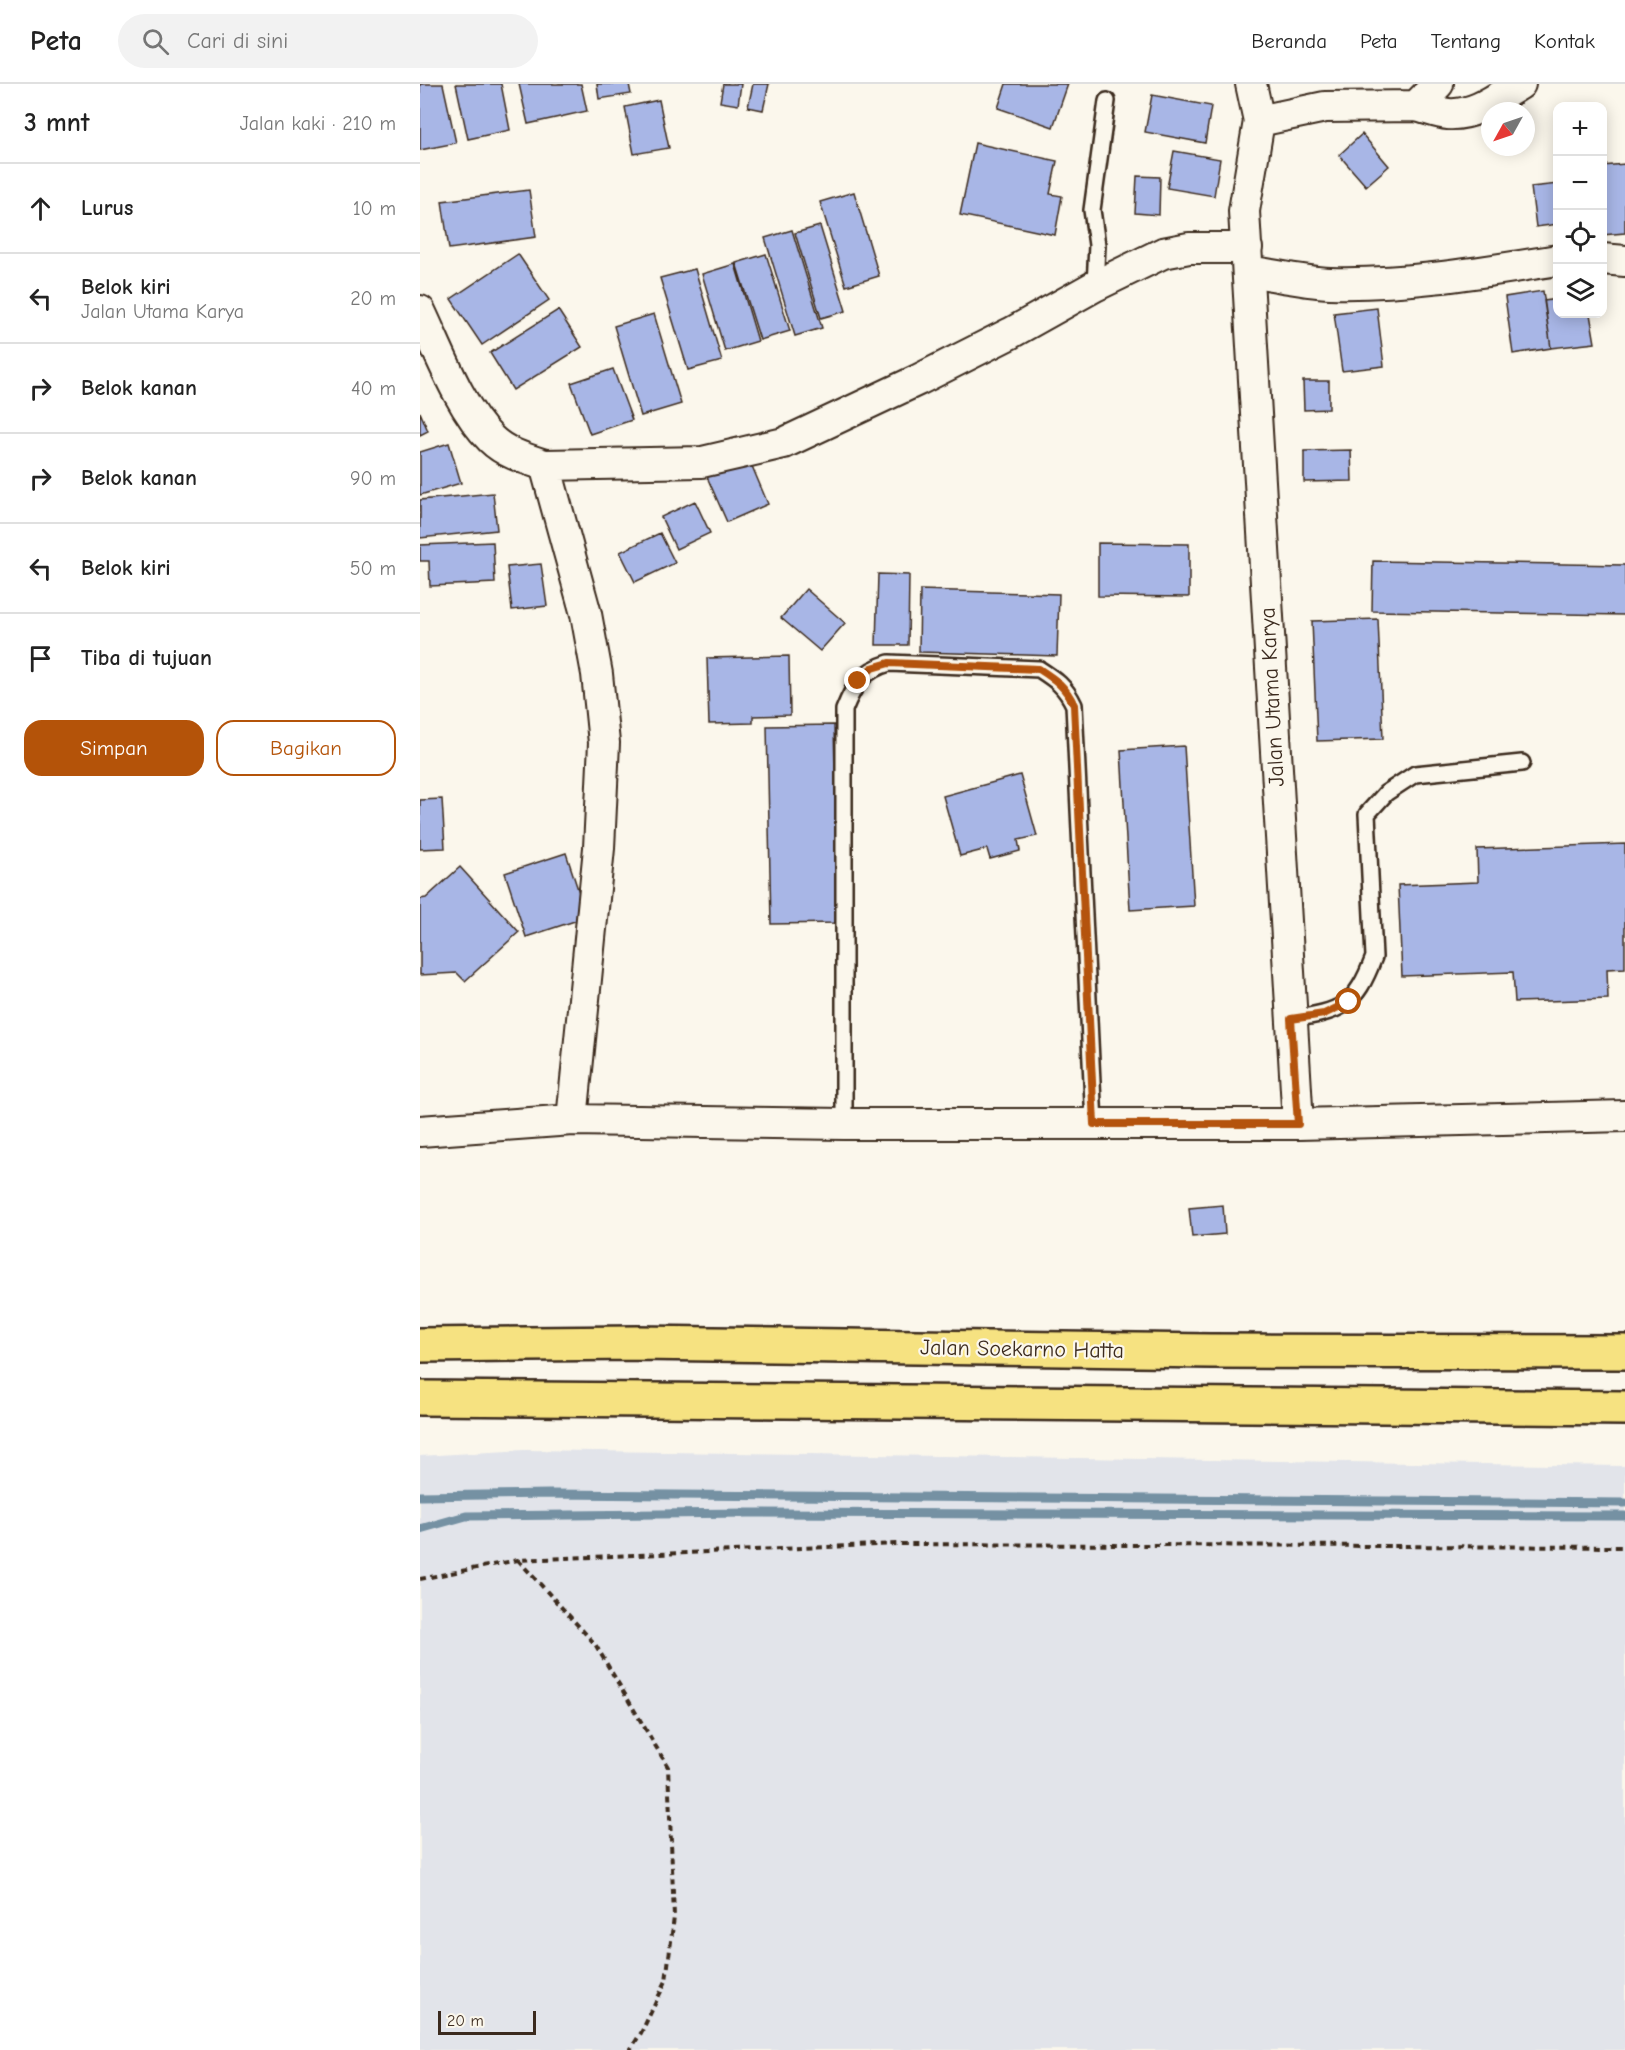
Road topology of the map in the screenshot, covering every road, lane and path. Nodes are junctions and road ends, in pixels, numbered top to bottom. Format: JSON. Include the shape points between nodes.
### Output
{"nodes":[{"id":1,"x":1251,"y":84,"type":"edge"},
{"id":2,"x":1438,"y":84,"type":"edge"},
{"id":3,"x":1520,"y":84,"type":"edge"},
{"id":4,"x":1107,"y":101,"type":"dead end"},
{"id":5,"x":1416,"y":106,"type":"junction"},
{"id":6,"x":1259,"y":121,"type":"junction"},
{"id":7,"x":1607,"y":259,"type":"edge"},
{"id":8,"x":1248,"y":260,"type":"junction"},
{"id":9,"x":1553,"y":261,"type":"edge"},
{"id":10,"x":1625,"y":261,"type":"edge"},
{"id":11,"x":1095,"y":286,"type":"junction"},
{"id":12,"x":420,"y":311,"type":"edge"},
{"id":13,"x":545,"y":465,"type":"junction"},
{"id":14,"x":1522,"y":763,"type":"dead end"},
{"id":15,"x":1291,"y":1019,"type":"junction"},
{"id":16,"x":1625,"y":1116,"type":"edge"},
{"id":17,"x":572,"y":1120,"type":"junction"},
{"id":18,"x":844,"y":1124,"type":"junction"},
{"id":19,"x":1094,"y":1124,"type":"junction"},
{"id":20,"x":1298,"y":1124,"type":"junction"},
{"id":21,"x":420,"y":1131,"type":"edge"},
{"id":22,"x":420,"y":1345,"type":"edge"},
{"id":23,"x":1625,"y":1352,"type":"edge"},
{"id":24,"x":420,"y":1398,"type":"edge"},
{"id":25,"x":1625,"y":1408,"type":"edge"},
{"id":26,"x":1625,"y":1547,"type":"edge"},
{"id":27,"x":518,"y":1560,"type":"junction"},
{"id":28,"x":420,"y":1579,"type":"edge"},
{"id":29,"x":630,"y":2050,"type":"edge"}],
"edges":[{"from":1,"to":6,"type":"street"},
{"from":2,"to":5,"type":"street"},
{"from":3,"to":5,"type":"street","via":[[1482,108],[1461,113],[1447,114]]},
{"from":4,"to":11,"type":"lane","via":[[1092,210],[1097,245]]},
{"from":5,"to":6,"type":"street","via":[[1325,107]]},
{"from":6,"to":8,"type":"street","name":"Jalan Utama Karya","via":[[1245,211]]},
{"from":7,"to":10,"type":"street"},
{"from":8,"to":9,"type":"street","via":[[1328,283],[1461,276]]},
{"from":8,"to":11,"type":"street","via":[[1189,248],[1163,253]]},
{"from":8,"to":15,"type":"street","name":"Jalan Utama Karya"},
{"from":11,"to":13,"type":"street","via":[[918,380],[784,443],[702,462]]},
{"from":12,"to":13,"type":"street","via":[[469,413],[492,441],[520,457]]},
{"from":13,"to":17,"type":"street","via":[[586,614],[604,743],[599,848]]},
{"from":14,"to":15,"type":"lane","via":[[1415,774],[1386,793],[1367,814],[1374,957],[1366,979],[1349,1002],[1324,1014]]},
{"from":15,"to":20,"type":"street","name":"Jalan Utama Karya"},
{"from":16,"to":20,"type":"street"},
{"from":17,"to":18,"type":"street"},
{"from":17,"to":21,"type":"street"},
{"from":18,"to":19,"type":"street"},
{"from":18,"to":19,"type":"lane","via":[[844,710],[858,681],[872,668],[889,663],[1039,669],[1067,691],[1074,705]]},
{"from":19,"to":20,"type":"street"},
{"from":22,"to":23,"type":"highway","name":"Jalan Soekarno Hatta","via":[[637,1342],[1210,1352]]},
{"from":24,"to":25,"type":"highway"},
{"from":26,"to":27,"type":"path","via":[[898,1544]]},
{"from":27,"to":28,"type":"path"},
{"from":27,"to":29,"type":"path","via":[[595,1644],[668,1767],[674,1917],[666,1981]]}]}
